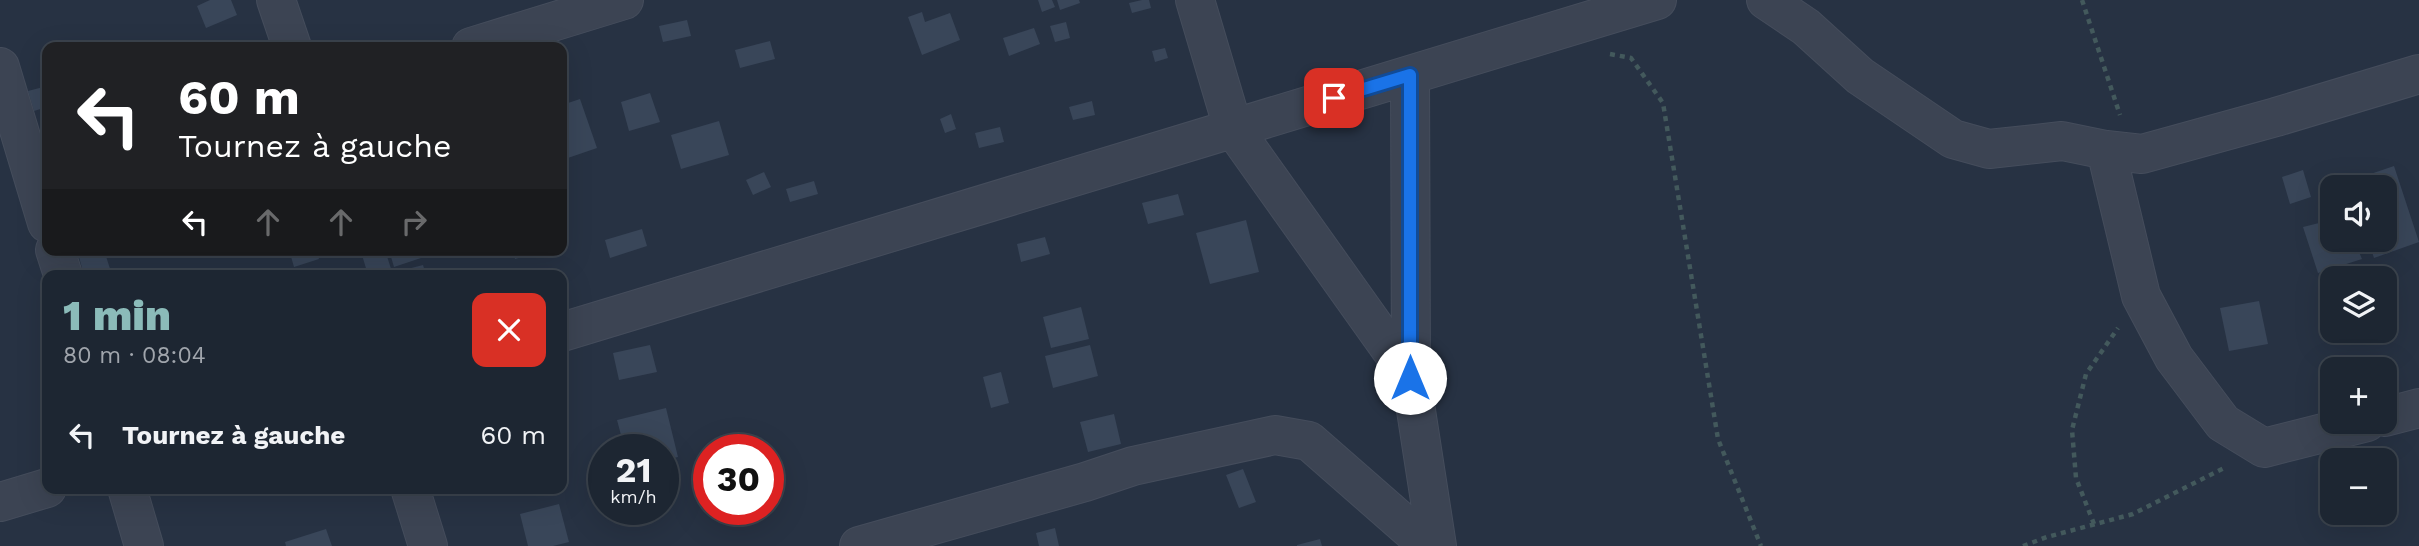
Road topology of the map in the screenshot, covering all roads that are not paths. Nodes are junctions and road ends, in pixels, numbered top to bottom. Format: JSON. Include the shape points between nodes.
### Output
{"nodes":[{"id":1,"x":276,"y":0,"type":"edge"},
{"id":2,"x":624,"y":0,"type":"edge"},
{"id":3,"x":1195,"y":0,"type":"edge"},
{"id":4,"x":1657,"y":0,"type":"edge"},
{"id":5,"x":1766,"y":0,"type":"edge"},
{"id":6,"x":1581,"y":11,"type":"edge"},
{"id":7,"x":290,"y":42,"type":"edge"},
{"id":8,"x":487,"y":42,"type":"edge"},
{"id":9,"x":0,"y":67,"type":"edge"},
{"id":10,"x":2419,"y":74,"type":"edge"},
{"id":11,"x":1410,"y":75,"type":"junction"},
{"id":12,"x":1233,"y":128,"type":"junction"},
{"id":13,"x":2124,"y":152,"type":"junction"},
{"id":14,"x":29,"y":181,"type":"edge"},
{"id":15,"x":42,"y":211,"type":"edge"},
{"id":16,"x":567,"y":330,"type":"edge"},
{"id":17,"x":1410,"y":378,"type":"junction"},
{"id":18,"x":2419,"y":408,"type":"edge"},
{"id":19,"x":2397,"y":414,"type":"edge"},
{"id":20,"x":2320,"y":434,"type":"edge"},
{"id":21,"x":42,"y":489,"type":"edge"},
{"id":22,"x":129,"y":494,"type":"edge"},
{"id":23,"x":412,"y":494,"type":"edge"},
{"id":24,"x":0,"y":502,"type":"edge"},
{"id":25,"x":144,"y":546,"type":"edge"},
{"id":26,"x":428,"y":546,"type":"edge"},
{"id":27,"x":859,"y":546,"type":"edge"},
{"id":28,"x":1429,"y":546,"type":"edge"},
{"id":29,"x":1437,"y":546,"type":"edge"}],
"edges":[{"from":1,"to":7,"type":"street"},
{"from":2,"to":8,"type":"street"},
{"from":3,"to":12,"type":"street"},
{"from":4,"to":6,"type":"street"},
{"from":5,"to":13,"type":"street","via":[[1806,27],[1860,76],[1953,139],[1989,149],[2062,141]]},
{"from":6,"to":11,"type":"street"},
{"from":9,"to":14,"type":"street"},
{"from":10,"to":13,"type":"street","via":[[2276,117]]},
{"from":11,"to":12,"type":"street"},
{"from":11,"to":17,"type":"street"},
{"from":12,"to":16,"type":"street"},
{"from":12,"to":17,"type":"street"},
{"from":13,"to":20,"type":"street","via":[[2141,296],[2174,358],[2223,423],[2264,448]]},
{"from":14,"to":15,"type":"street"},
{"from":17,"to":29,"type":"street"},
{"from":18,"to":19,"type":"street"},
{"from":21,"to":24,"type":"street"},
{"from":22,"to":25,"type":"street"},
{"from":23,"to":26,"type":"street"},
{"from":27,"to":28,"type":"street","via":[[1133,466],[1275,435],[1309,441]]}]}
